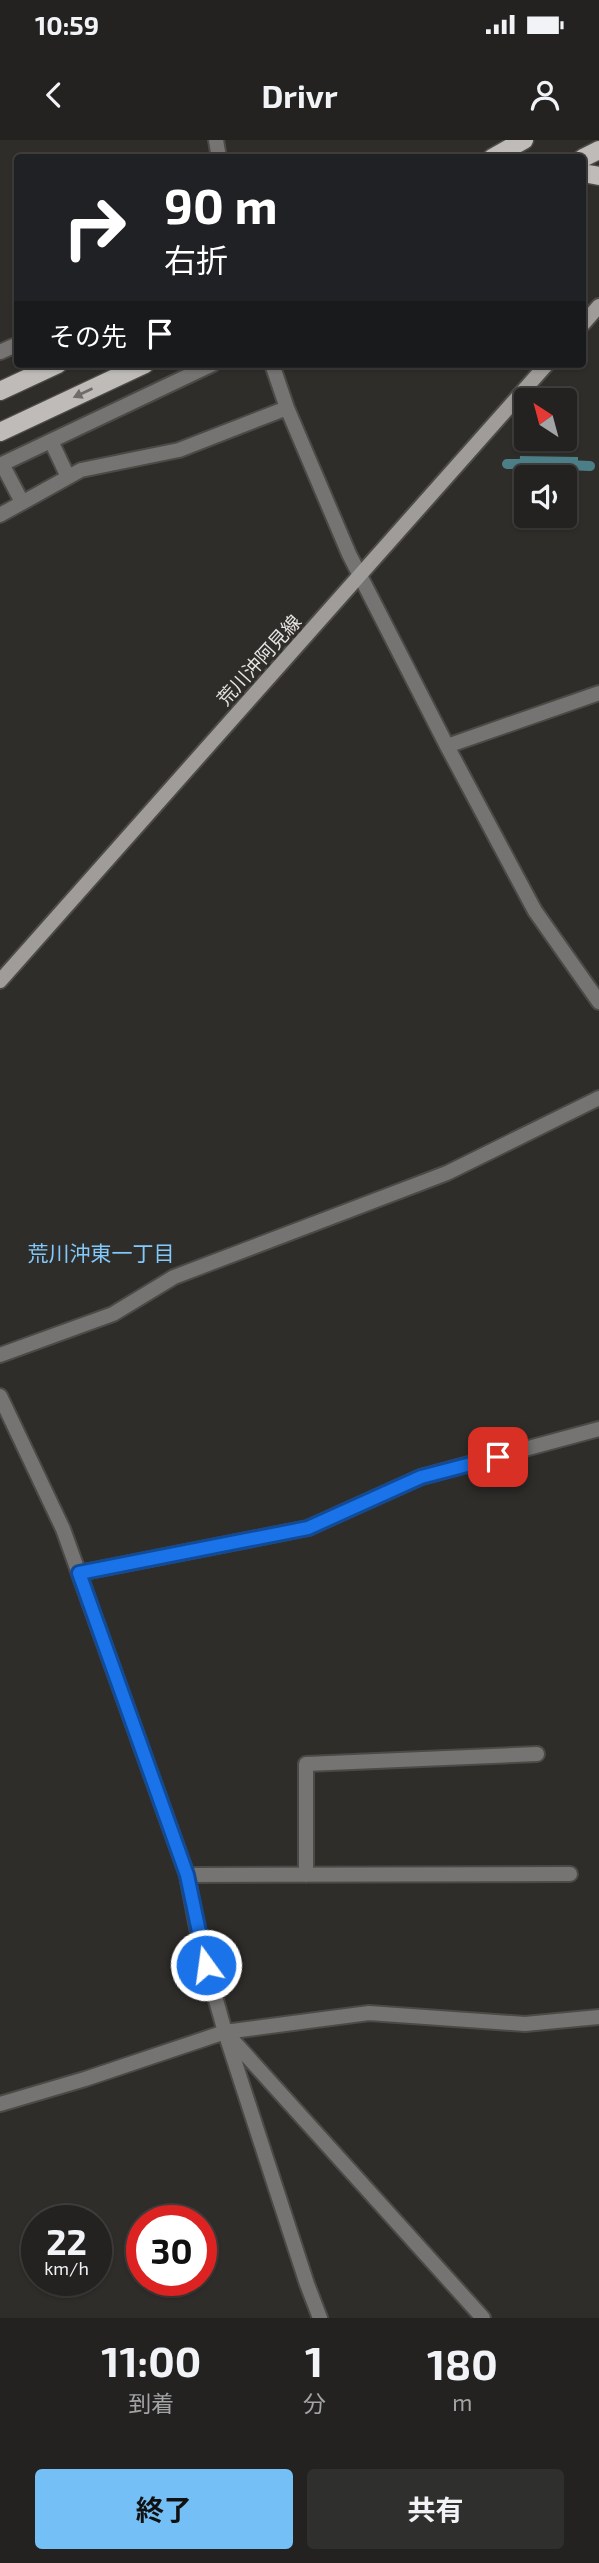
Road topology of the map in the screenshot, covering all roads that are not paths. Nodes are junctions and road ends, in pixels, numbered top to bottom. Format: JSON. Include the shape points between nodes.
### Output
{"nodes":[{"id":1,"x":524,"y":140,"type":"edge"},
{"id":2,"x":499,"y":154,"type":"edge"},
{"id":3,"x":599,"y":306,"type":"edge"},
{"id":4,"x":586,"y":321,"type":"edge"},
{"id":5,"x":49,"y":368,"type":"edge"},
{"id":6,"x":136,"y":368,"type":"edge"},
{"id":7,"x":205,"y":368,"type":"edge"},
{"id":8,"x":273,"y":368,"type":"edge"},
{"id":9,"x":543,"y":368,"type":"edge"},
{"id":10,"x":0,"y":391,"type":"edge"},
{"id":11,"x":287,"y":408,"type":"junction"},
{"id":12,"x":0,"y":432,"type":"edge"},
{"id":13,"x":51,"y":441,"type":"junction"},
{"id":14,"x":1,"y":465,"type":"edge"},
{"id":15,"x":68,"y":477,"type":"junction"},
{"id":16,"x":22,"y":502,"type":"junction"},
{"id":17,"x":0,"y":515,"type":"edge"},
{"id":18,"x":360,"y":575,"type":"junction"},
{"id":19,"x":599,"y":693,"type":"edge"},
{"id":20,"x":447,"y":746,"type":"junction"},
{"id":21,"x":0,"y":981,"type":"edge"},
{"id":22,"x":599,"y":1002,"type":"edge"},
{"id":23,"x":599,"y":1098,"type":"edge"},
{"id":24,"x":0,"y":1355,"type":"edge"},
{"id":25,"x":0,"y":1396,"type":"edge"},
{"id":26,"x":599,"y":1429,"type":"edge"},
{"id":27,"x":79,"y":1573,"type":"junction"},
{"id":28,"x":537,"y":1754,"type":"dead end"},
{"id":29,"x":570,"y":1874,"type":"dead end"},
{"id":30,"x":187,"y":1875,"type":"junction"},
{"id":31,"x":306,"y":1875,"type":"junction"},
{"id":32,"x":599,"y":2017,"type":"edge"},
{"id":33,"x":225,"y":2032,"type":"junction"},
{"id":34,"x":0,"y":2104,"type":"edge"},
{"id":35,"x":320,"y":2318,"type":"edge"},
{"id":36,"x":483,"y":2318,"type":"edge"}],
"edges":[{"from":1,"to":2,"type":"main road"},
{"from":3,"to":4,"type":"main road"},
{"from":5,"to":10,"type":"main road"},
{"from":6,"to":12,"type":"main road","one_way":true},
{"from":7,"to":13,"type":"street"},
{"from":8,"to":11,"type":"street"},
{"from":9,"to":18,"type":"main road","name":"荒川沖阿見線"},
{"from":11,"to":15,"type":"street","via":[[179,450],[81,470]]},
{"from":11,"to":18,"type":"street"},
{"from":13,"to":14,"type":"street"},
{"from":13,"to":15,"type":"street"},
{"from":14,"to":16,"type":"street"},
{"from":15,"to":16,"type":"street"},
{"from":16,"to":17,"type":"street"},
{"from":18,"to":20,"type":"street"},
{"from":18,"to":21,"type":"main road","name":"荒川沖阿見線"},
{"from":19,"to":20,"type":"street"},
{"from":20,"to":22,"type":"street","via":[[535,911]]},
{"from":23,"to":24,"type":"street","via":[[447,1173],[174,1277],[113,1314]]},
{"from":25,"to":27,"type":"street"},
{"from":26,"to":27,"type":"street","via":[[421,1477],[308,1528]]},
{"from":27,"to":30,"type":"street"},
{"from":28,"to":31,"type":"street","via":[[306,1764]]},
{"from":29,"to":31,"type":"street"},
{"from":30,"to":31,"type":"street"},
{"from":30,"to":33,"type":"street"},
{"from":32,"to":33,"type":"street","via":[[525,2024],[369,2014]]},
{"from":33,"to":34,"type":"street"},
{"from":33,"to":35,"type":"street"},
{"from":33,"to":36,"type":"street"}]}
